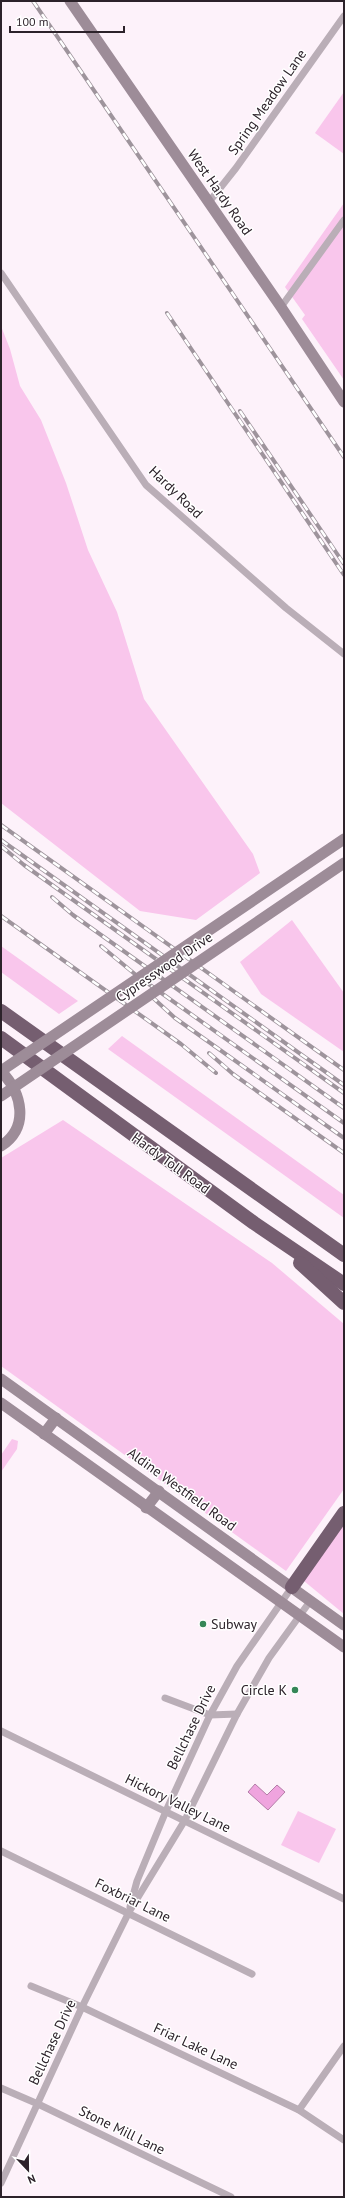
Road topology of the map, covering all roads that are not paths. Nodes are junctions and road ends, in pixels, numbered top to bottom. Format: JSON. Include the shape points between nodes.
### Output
{"nodes":[{"id":1,"x":70,"y":1,"type":"edge"},
{"id":2,"x":344,"y":16,"type":"edge"},
{"id":3,"x":209,"y":202,"type":"junction"},
{"id":4,"x":344,"y":220,"type":"edge"},
{"id":5,"x":1,"y":273,"type":"edge"},
{"id":6,"x":281,"y":307,"type":"junction"},
{"id":7,"x":344,"y":402,"type":"edge"},
{"id":8,"x":344,"y":654,"type":"edge"},
{"id":9,"x":344,"y":839,"type":"edge"},
{"id":10,"x":344,"y":863,"type":"edge"},
{"id":11,"x":1,"y":1012,"type":"edge"},
{"id":12,"x":1,"y":1038,"type":"edge"},
{"id":13,"x":1,"y":1071,"type":"edge"},
{"id":14,"x":1,"y":1096,"type":"edge"},
{"id":15,"x":1,"y":1146,"type":"edge"},
{"id":16,"x":254,"y":1223,"type":"junction"},
{"id":17,"x":344,"y":1255,"type":"edge"},
{"id":18,"x":344,"y":1284,"type":"edge"},
{"id":19,"x":344,"y":1302,"type":"edge"},
{"id":20,"x":1,"y":1379,"type":"edge"},
{"id":21,"x":1,"y":1403,"type":"edge"},
{"id":22,"x":56,"y":1418,"type":"junction"},
{"id":23,"x":44,"y":1434,"type":"junction"},
{"id":24,"x":159,"y":1491,"type":"junction"},
{"id":25,"x":146,"y":1508,"type":"junction"},
{"id":26,"x":344,"y":1513,"type":"edge"},
{"id":27,"x":292,"y":1587,"type":"junction"},
{"id":28,"x":311,"y":1600,"type":"junction"},
{"id":29,"x":281,"y":1602,"type":"junction"},
{"id":30,"x":300,"y":1616,"type":"junction"},
{"id":31,"x":344,"y":1625,"type":"edge"},
{"id":32,"x":344,"y":1647,"type":"edge"},
{"id":33,"x":165,"y":1698,"type":"dead end"},
{"id":34,"x":237,"y":1714,"type":"junction"},
{"id":35,"x":210,"y":1715,"type":"junction"},
{"id":36,"x":1,"y":1731,"type":"edge"},
{"id":37,"x":166,"y":1811,"type":"junction"},
{"id":38,"x":185,"y":1820,"type":"junction"},
{"id":39,"x":1,"y":1851,"type":"edge"},
{"id":40,"x":344,"y":1899,"type":"edge"},
{"id":41,"x":129,"y":1912,"type":"junction"},
{"id":42,"x":252,"y":1974,"type":"dead end"},
{"id":43,"x":32,"y":1986,"type":"dead end"},
{"id":44,"x":82,"y":2007,"type":"junction"},
{"id":45,"x":344,"y":2046,"type":"edge"},
{"id":46,"x":1,"y":2088,"type":"edge"},
{"id":47,"x":38,"y":2104,"type":"junction"},
{"id":48,"x":299,"y":2110,"type":"junction"},
{"id":49,"x":344,"y":2140,"type":"edge"},
{"id":50,"x":1,"y":2183,"type":"edge"},
{"id":51,"x":231,"y":2197,"type":"edge"}],
"edges":[{"from":1,"to":3,"type":"main road","name":"West Hardy Road"},
{"from":2,"to":3,"type":"street","name":"Spring Meadow Lane"},
{"from":3,"to":6,"type":"main road","name":"West Hardy Road"},
{"from":4,"to":6,"type":"street"},
{"from":5,"to":8,"type":"street","name":"Hardy Road","via":[[146,485],[286,608]]},
{"from":6,"to":7,"type":"main road","name":"West Hardy Road"},
{"from":9,"to":13,"type":"main road","name":"Cypresswood Drive","bridge":true},
{"from":10,"to":14,"type":"main road","name":"Cypresswood Drive","bridge":true},
{"from":11,"to":17,"type":"highway","name":"Hardy Toll Road"},
{"from":12,"to":16,"type":"highway","name":"Hardy Toll Road"},
{"from":13,"to":15,"type":"main road","via":[[17,1094],[20,1116],[19,1127]]},
{"from":16,"to":18,"type":"highway","name":"Hardy Toll Road"},
{"from":16,"to":19,"type":"highway"},
{"from":20,"to":22,"type":"main road","name":"Aldine Westfield Road"},
{"from":21,"to":23,"type":"main road"},
{"from":22,"to":23,"type":"main road"},
{"from":22,"to":24,"type":"main road","name":"Aldine Westfield Road"},
{"from":23,"to":25,"type":"main road"},
{"from":24,"to":25,"type":"main road"},
{"from":24,"to":27,"type":"main road","name":"Aldine Westfield Road"},
{"from":25,"to":29,"type":"main road"},
{"from":26,"to":27,"type":"highway"},
{"from":27,"to":28,"type":"main road","name":"Aldine Westfield Road"},
{"from":27,"to":29,"type":"street","name":"Bellchase Drive"},
{"from":28,"to":30,"type":"street","name":"Bellchase Drive"},
{"from":28,"to":31,"type":"main road","name":"Aldine Westfield Road"},
{"from":29,"to":30,"type":"main road"},
{"from":29,"to":35,"type":"street","name":"Bellchase Drive","via":[[237,1666]]},
{"from":30,"to":32,"type":"main road"},
{"from":30,"to":34,"type":"street","name":"Bellchase Drive","via":[[269,1658]]},
{"from":33,"to":35,"type":"street"},
{"from":34,"to":35,"type":"street"},
{"from":34,"to":38,"type":"street","name":"Bellchase Drive"},
{"from":35,"to":37,"type":"street","name":"Bellchase Drive"},
{"from":36,"to":37,"type":"street","name":"Hickory Valley Lane"},
{"from":37,"to":38,"type":"street","name":"Hickory Valley Lane"},
{"from":37,"to":41,"type":"street","name":"Bellchase Drive","via":[[137,1881]]},
{"from":38,"to":40,"type":"street","name":"Hickory Valley Lane"},
{"from":38,"to":41,"type":"street","name":"Bellchase Drive"},
{"from":39,"to":41,"type":"street","name":"Foxbriar Lane"},
{"from":41,"to":42,"type":"street","name":"Foxbriar Lane"},
{"from":41,"to":44,"type":"street","name":"Bellchase Drive"},
{"from":43,"to":44,"type":"street","name":"Friar Lake Lane"},
{"from":44,"to":47,"type":"street","name":"Bellchase Drive"},
{"from":44,"to":48,"type":"street","name":"Friar Lake Lane"},
{"from":45,"to":48,"type":"street"},
{"from":46,"to":47,"type":"street","name":"Stone Mill Lane"},
{"from":47,"to":50,"type":"street","name":"Bellchase Drive"},
{"from":47,"to":51,"type":"street","name":"Stone Mill Lane"},
{"from":48,"to":49,"type":"street","name":"Friar Lake Lane"}]}
